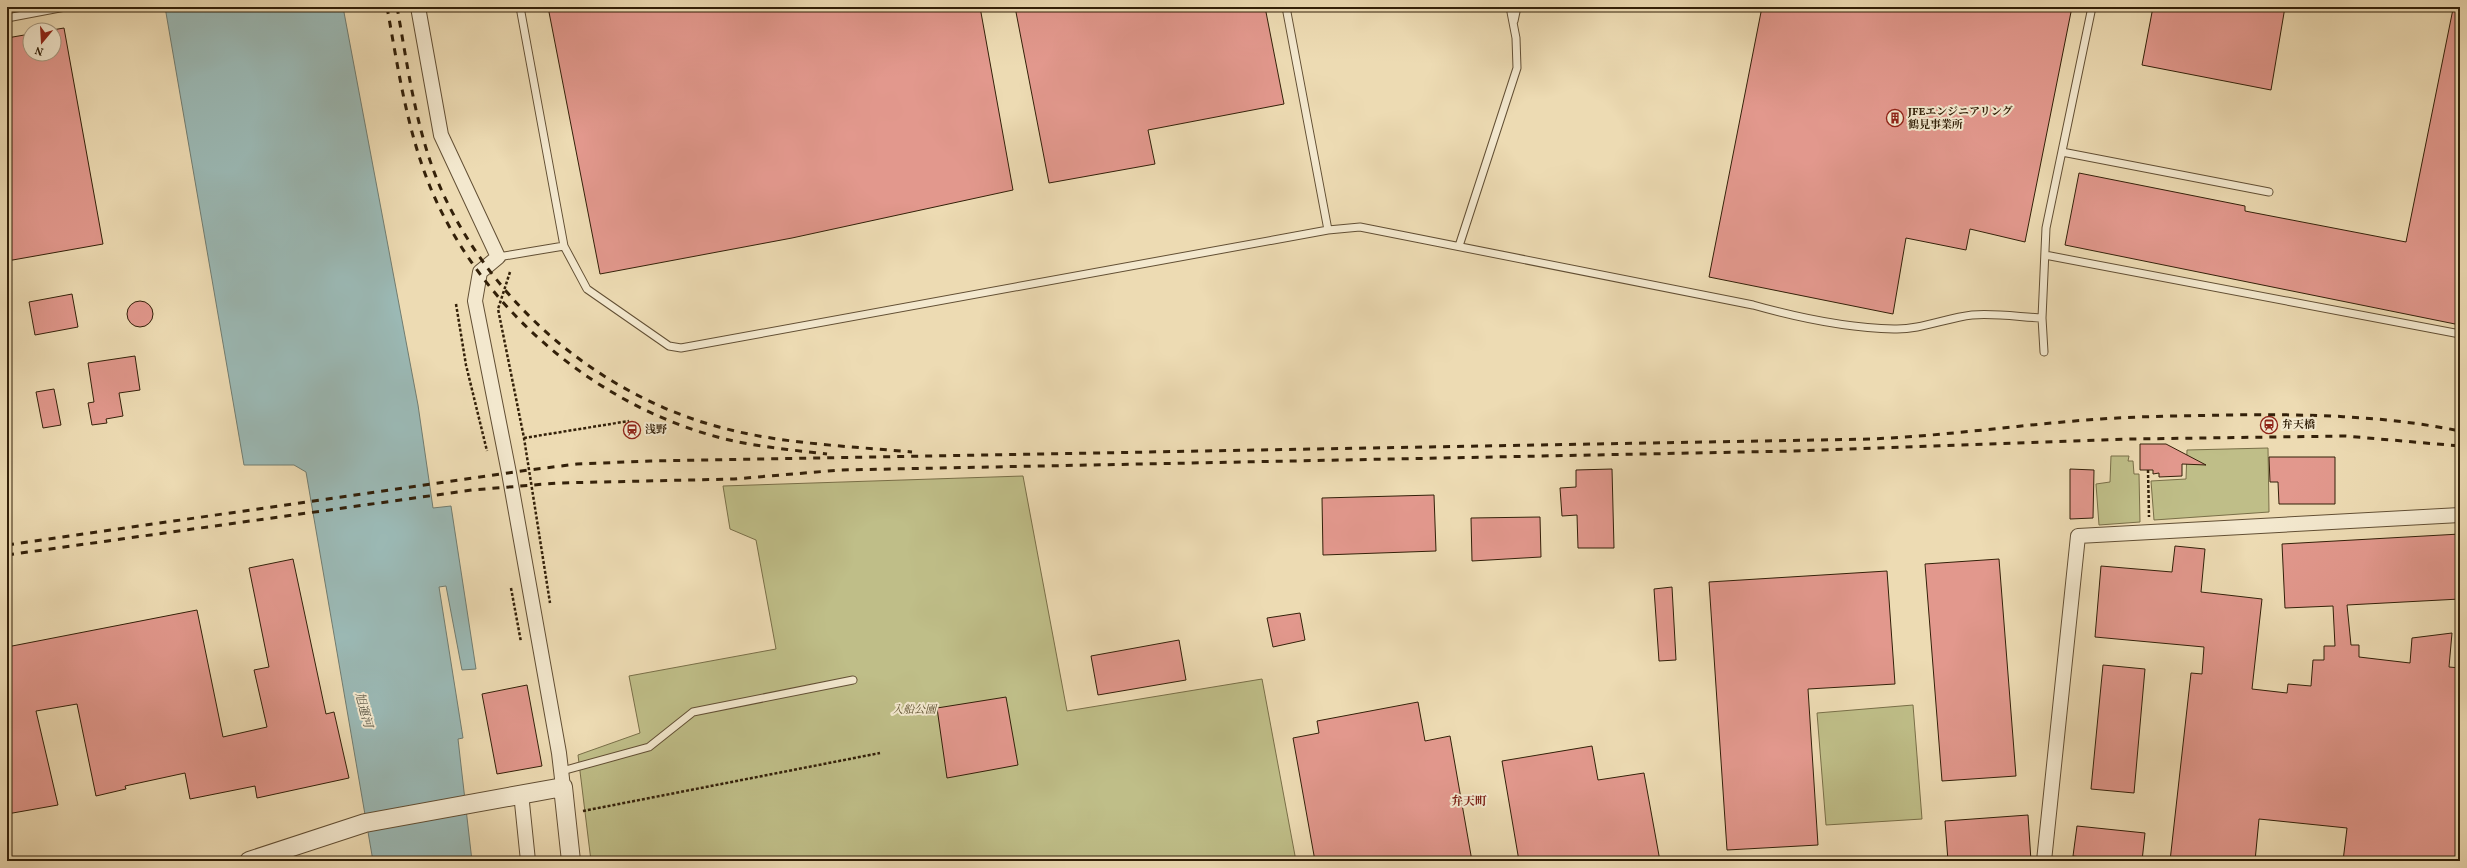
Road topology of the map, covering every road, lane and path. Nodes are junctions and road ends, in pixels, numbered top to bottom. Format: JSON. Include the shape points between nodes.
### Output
{"nodes":[{"id":1,"x":65,"y":7,"type":"edge"},
{"id":2,"x":418,"y":7,"type":"edge"},
{"id":3,"x":520,"y":7,"type":"edge"},
{"id":4,"x":1286,"y":7,"type":"edge"},
{"id":5,"x":1510,"y":7,"type":"edge"},
{"id":6,"x":1516,"y":7,"type":"edge"},
{"id":7,"x":2092,"y":7,"type":"edge"},
{"id":8,"x":7,"y":18,"type":"edge"},
{"id":9,"x":1513,"y":25,"type":"junction"},
{"id":10,"x":2062,"y":152,"type":"junction"},
{"id":11,"x":2269,"y":192,"type":"dead end"},
{"id":12,"x":1328,"y":230,"type":"junction"},
{"id":13,"x":564,"y":246,"type":"junction"},
{"id":14,"x":1459,"y":246,"type":"junction"},
{"id":15,"x":2045,"y":255,"type":"junction"},
{"id":16,"x":498,"y":257,"type":"junction"},
{"id":17,"x":510,"y":272,"type":"dead end"},
{"id":18,"x":456,"y":304,"type":"dead end"},
{"id":19,"x":2042,"y":318,"type":"junction"},
{"id":20,"x":2460,"y":334,"type":"edge"},
{"id":21,"x":2044,"y":352,"type":"dead end"},
{"id":22,"x":629,"y":421,"type":"dead end"},
{"id":23,"x":524,"y":438,"type":"junction"},
{"id":24,"x":488,"y":458,"type":"dead end"},
{"id":25,"x":2148,"y":470,"type":"dead end"},
{"id":26,"x":2460,"y":516,"type":"edge"},
{"id":27,"x":2149,"y":532,"type":"junction"},
{"id":28,"x":511,"y":584,"type":"dead end"},
{"id":29,"x":551,"y":611,"type":"dead end"},
{"id":30,"x":522,"y":645,"type":"dead end"},
{"id":31,"x":853,"y":680,"type":"dead end"},
{"id":32,"x":880,"y":753,"type":"dead end"},
{"id":33,"x":562,"y":779,"type":"junction"},
{"id":34,"x":521,"y":793,"type":"junction"},
{"id":35,"x":580,"y":811,"type":"dead end"},
{"id":36,"x":249,"y":861,"type":"edge"},
{"id":37,"x":528,"y":861,"type":"edge"},
{"id":38,"x":571,"y":861,"type":"edge"},
{"id":39,"x":2044,"y":861,"type":"edge"}],
"edges":[{"from":1,"to":8,"type":"lane"},
{"from":2,"to":16,"type":"street","via":[[441,135]]},
{"from":3,"to":13,"type":"lane"},
{"from":4,"to":12,"type":"lane"},
{"from":5,"to":9,"type":"lane"},
{"from":6,"to":9,"type":"lane"},
{"from":7,"to":10,"type":"lane"},
{"from":9,"to":14,"type":"lane","via":[[1517,68]]},
{"from":10,"to":11,"type":"lane"},
{"from":10,"to":15,"type":"lane","via":[[2046,228]]},
{"from":12,"to":13,"type":"lane","via":[[681,348],[669,346],[587,289]]},
{"from":12,"to":14,"type":"lane","via":[[1360,226]]},
{"from":13,"to":16,"type":"lane"},
{"from":14,"to":19,"type":"lane","via":[[1753,305],[1796,317],[1847,324],[1895,329],[1912,328],[1973,315]]},
{"from":15,"to":19,"type":"lane"},
{"from":15,"to":20,"type":"lane"},
{"from":16,"to":33,"type":"street","via":[[480,272],[475,301],[509,472]]},
{"from":17,"to":23,"type":"path","via":[[498,309]]},
{"from":18,"to":24,"type":"path","via":[[466,365]]},
{"from":19,"to":21,"type":"lane"},
{"from":22,"to":23,"type":"path"},
{"from":23,"to":29,"type":"path"},
{"from":25,"to":27,"type":"path"},
{"from":26,"to":27,"type":"street"},
{"from":27,"to":39,"type":"street","via":[[2078,536]]},
{"from":28,"to":30,"type":"path"},
{"from":31,"to":33,"type":"lane","via":[[693,712],[648,747]]},
{"from":32,"to":35,"type":"path"},
{"from":33,"to":34,"type":"street"},
{"from":33,"to":38,"type":"street"},
{"from":34,"to":36,"type":"street","via":[[365,823]]},
{"from":34,"to":37,"type":"street"}]}
